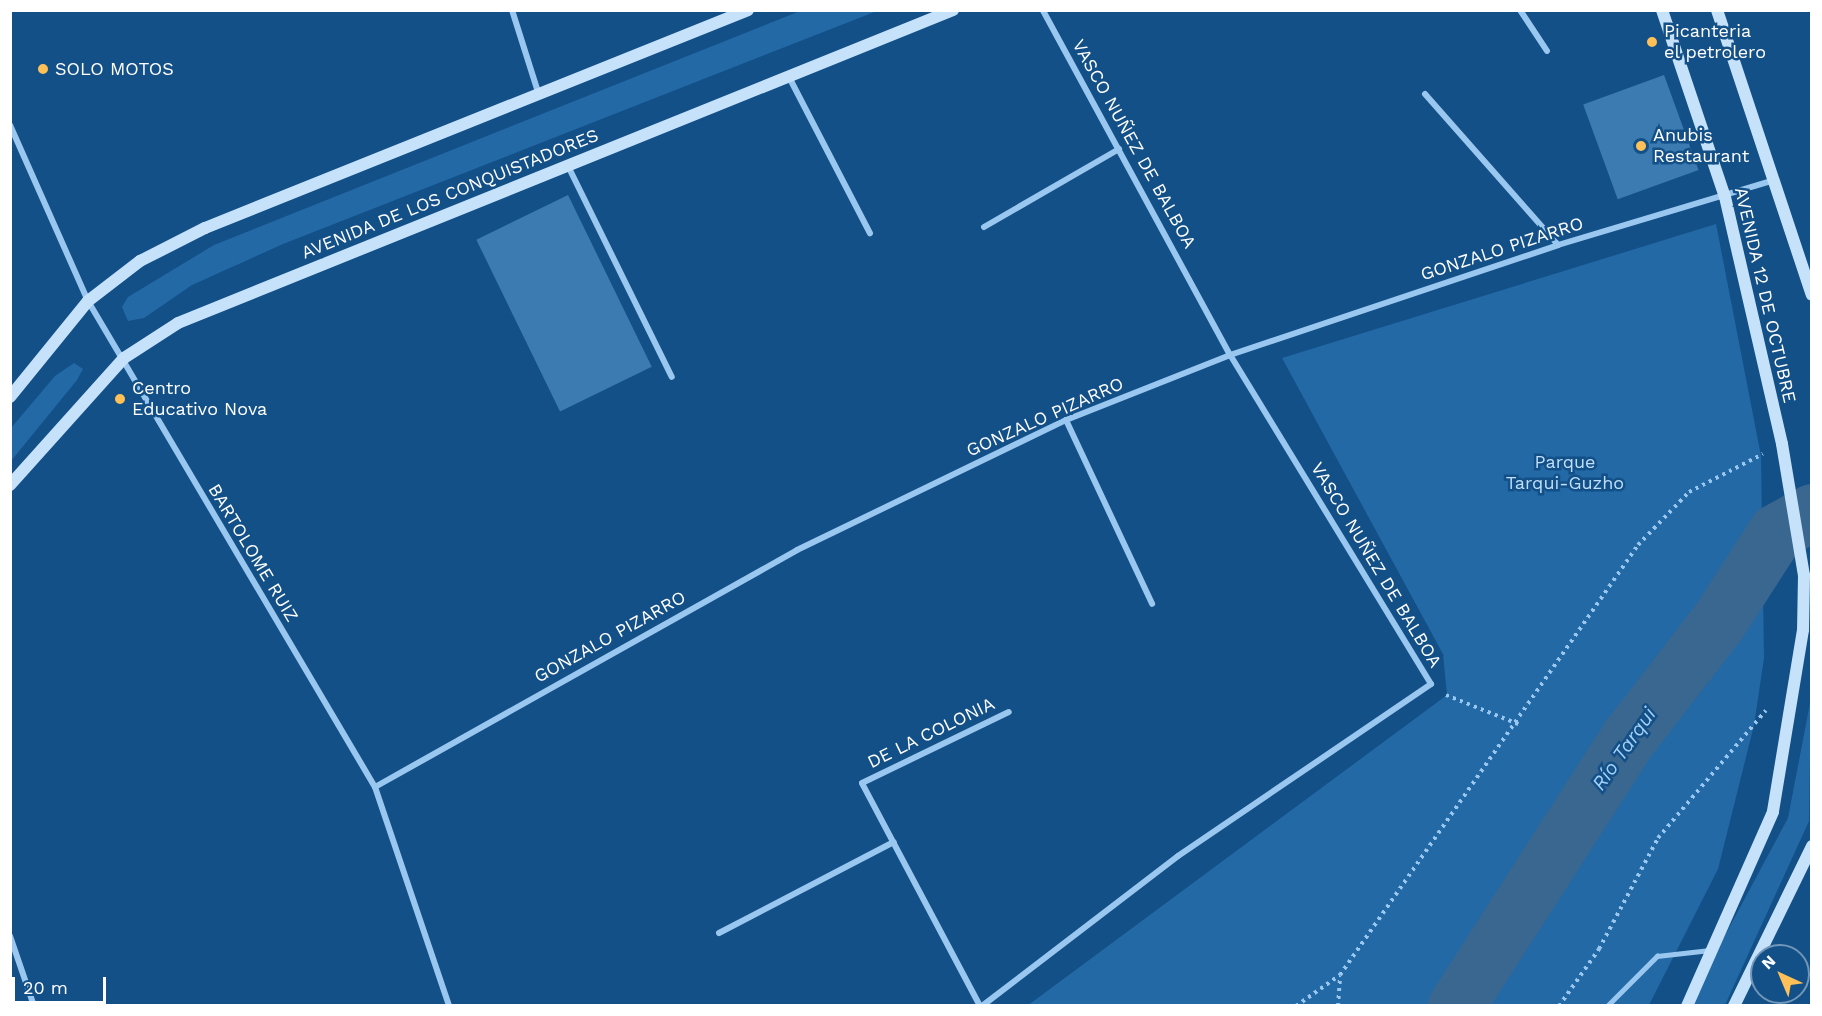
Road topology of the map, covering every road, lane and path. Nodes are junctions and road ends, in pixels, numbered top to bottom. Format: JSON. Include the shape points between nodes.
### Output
{"nodes":[{"id":1,"x":513,"y":10,"type":"edge"},
{"id":2,"x":748,"y":10,"type":"edge"},
{"id":3,"x":953,"y":10,"type":"edge"},
{"id":4,"x":1043,"y":10,"type":"edge"},
{"id":5,"x":1520,"y":10,"type":"edge"},
{"id":6,"x":1662,"y":10,"type":"edge"},
{"id":7,"x":1717,"y":10,"type":"edge"},
{"id":8,"x":1547,"y":51,"type":"dead end"},
{"id":9,"x":789,"y":77,"type":"junction"},
{"id":10,"x":538,"y":92,"type":"junction"},
{"id":11,"x":1425,"y":94,"type":"dead end"},
{"id":12,"x":10,"y":125,"type":"edge"},
{"id":13,"x":1119,"y":149,"type":"junction"},
{"id":14,"x":568,"y":166,"type":"junction"},
{"id":15,"x":1772,"y":181,"type":"junction"},
{"id":16,"x":1725,"y":197,"type":"junction"},
{"id":17,"x":984,"y":227,"type":"dead end"},
{"id":18,"x":870,"y":233,"type":"dead end"},
{"id":19,"x":1558,"y":245,"type":"junction"},
{"id":20,"x":1812,"y":296,"type":"edge"},
{"id":21,"x":88,"y":301,"type":"junction"},
{"id":22,"x":1230,"y":355,"type":"junction"},
{"id":23,"x":124,"y":358,"type":"junction"},
{"id":24,"x":672,"y":377,"type":"dead end"},
{"id":25,"x":10,"y":397,"type":"edge"},
{"id":26,"x":1066,"y":420,"type":"junction"},
{"id":27,"x":1782,"y":443,"type":"junction"},
{"id":28,"x":10,"y":485,"type":"edge"},
{"id":29,"x":1806,"y":583,"type":"edge"},
{"id":30,"x":1152,"y":604,"type":"dead end"},
{"id":31,"x":1792,"y":680,"type":"junction"},
{"id":32,"x":1431,"y":684,"type":"junction"},
{"id":33,"x":1009,"y":712,"type":"dead end"},
{"id":34,"x":1518,"y":724,"type":"junction"},
{"id":35,"x":375,"y":787,"type":"junction"},
{"id":36,"x":894,"y":842,"type":"junction"},
{"id":37,"x":1812,"y":846,"type":"edge"},
{"id":38,"x":718,"y":933,"type":"dead end"},
{"id":39,"x":10,"y":936,"type":"edge"},
{"id":40,"x":1712,"y":950,"type":"junction"},
{"id":41,"x":1341,"y":975,"type":"junction"},
{"id":42,"x":34,"y":1005,"type":"edge"},
{"id":43,"x":449,"y":1005,"type":"edge"},
{"id":44,"x":981,"y":1005,"type":"edge"},
{"id":45,"x":1296,"y":1005,"type":"edge"},
{"id":46,"x":1338,"y":1005,"type":"edge"},
{"id":47,"x":1559,"y":1005,"type":"edge"},
{"id":48,"x":1607,"y":1005,"type":"edge"},
{"id":49,"x":1687,"y":1005,"type":"edge"},
{"id":50,"x":1734,"y":1005,"type":"edge"}],
"edges":[{"from":1,"to":10,"type":"street"},
{"from":2,"to":10,"type":"main road"},
{"from":3,"to":9,"type":"main road","name":"AVENIDA DE LOS CONQUISTADORES"},
{"from":4,"to":13,"type":"street","name":"VASCO NUÑEZ DE BALBOA"},
{"from":5,"to":8,"type":"street"},
{"from":6,"to":16,"type":"main road","name":"AVENIDA 12 DE OCTUBRE"},
{"from":7,"to":15,"type":"main road","name":"AVENIDA 12 DE OCTUBRE"},
{"from":9,"to":14,"type":"main road","name":"AVENIDA DE LOS CONQUISTADORES"},
{"from":9,"to":18,"type":"street"},
{"from":10,"to":21,"type":"main road","via":[[205,228],[140,261]]},
{"from":11,"to":19,"type":"street"},
{"from":12,"to":21,"type":"street","name":"BARTOLOME RUIZ"},
{"from":13,"to":17,"type":"street"},
{"from":13,"to":22,"type":"street","name":"VASCO NUÑEZ DE BALBOA"},
{"from":14,"to":23,"type":"main road","name":"AVENIDA DE LOS CONQUISTADORES","via":[[178,322]]},
{"from":14,"to":24,"type":"street"},
{"from":15,"to":16,"type":"street","name":"GONZALO PIZARRO"},
{"from":15,"to":20,"type":"main road","name":"AVENIDA 12 DE OCTUBRE"},
{"from":16,"to":19,"type":"street","name":"GONZALO PIZARRO"},
{"from":16,"to":27,"type":"main road","name":"AVENIDA 12 DE OCTUBRE"},
{"from":19,"to":22,"type":"street","name":"GONZALO PIZARRO"},
{"from":21,"to":23,"type":"street","name":"BARTOLOME RUIZ"},
{"from":21,"to":25,"type":"main road"},
{"from":22,"to":26,"type":"street","name":"GONZALO PIZARRO"},
{"from":22,"to":32,"type":"street","name":"VASCO NUÑEZ DE BALBOA"},
{"from":23,"to":28,"type":"main road","name":"AVENIDA DE LOS CONQUISTADORES"},
{"from":23,"to":35,"type":"street","name":"BARTOLOME RUIZ"},
{"from":26,"to":30,"type":"street"},
{"from":26,"to":35,"type":"street","name":"GONZALO PIZARRO","via":[[796,550]]},
{"from":27,"to":29,"type":"main road","name":"AVENIDA 12 DE OCTUBRE"},
{"from":27,"to":34,"type":"path","via":[[1689,492],[1638,545]]},
{"from":29,"to":31,"type":"main road","name":"AVENIDA 12 DE OCTUBRE","via":[[1803,630]]},
{"from":31,"to":40,"type":"main road","name":"AVENIDA 12 DE OCTUBRE","via":[[1773,812]]},
{"from":31,"to":47,"type":"path","via":[[1658,838],[1599,949]]},
{"from":32,"to":34,"type":"path"},
{"from":32,"to":44,"type":"street","name":"VASCO NUÑEZ DE BALBOA","via":[[1178,856]]},
{"from":33,"to":36,"type":"street","name":"DE LA COLONIA","via":[[862,783]]},
{"from":34,"to":41,"type":"path"},
{"from":35,"to":43,"type":"street","name":"BARTOLOME RUIZ"},
{"from":36,"to":38,"type":"street"},
{"from":36,"to":44,"type":"street","name":"DE LA COLONIA"},
{"from":37,"to":50,"type":"main road"},
{"from":39,"to":42,"type":"street"},
{"from":40,"to":48,"type":"lane","via":[[1658,956]]},
{"from":40,"to":49,"type":"main road","name":"AVENIDA 12 DE OCTUBRE"},
{"from":41,"to":45,"type":"path"},
{"from":41,"to":46,"type":"path"}]}
